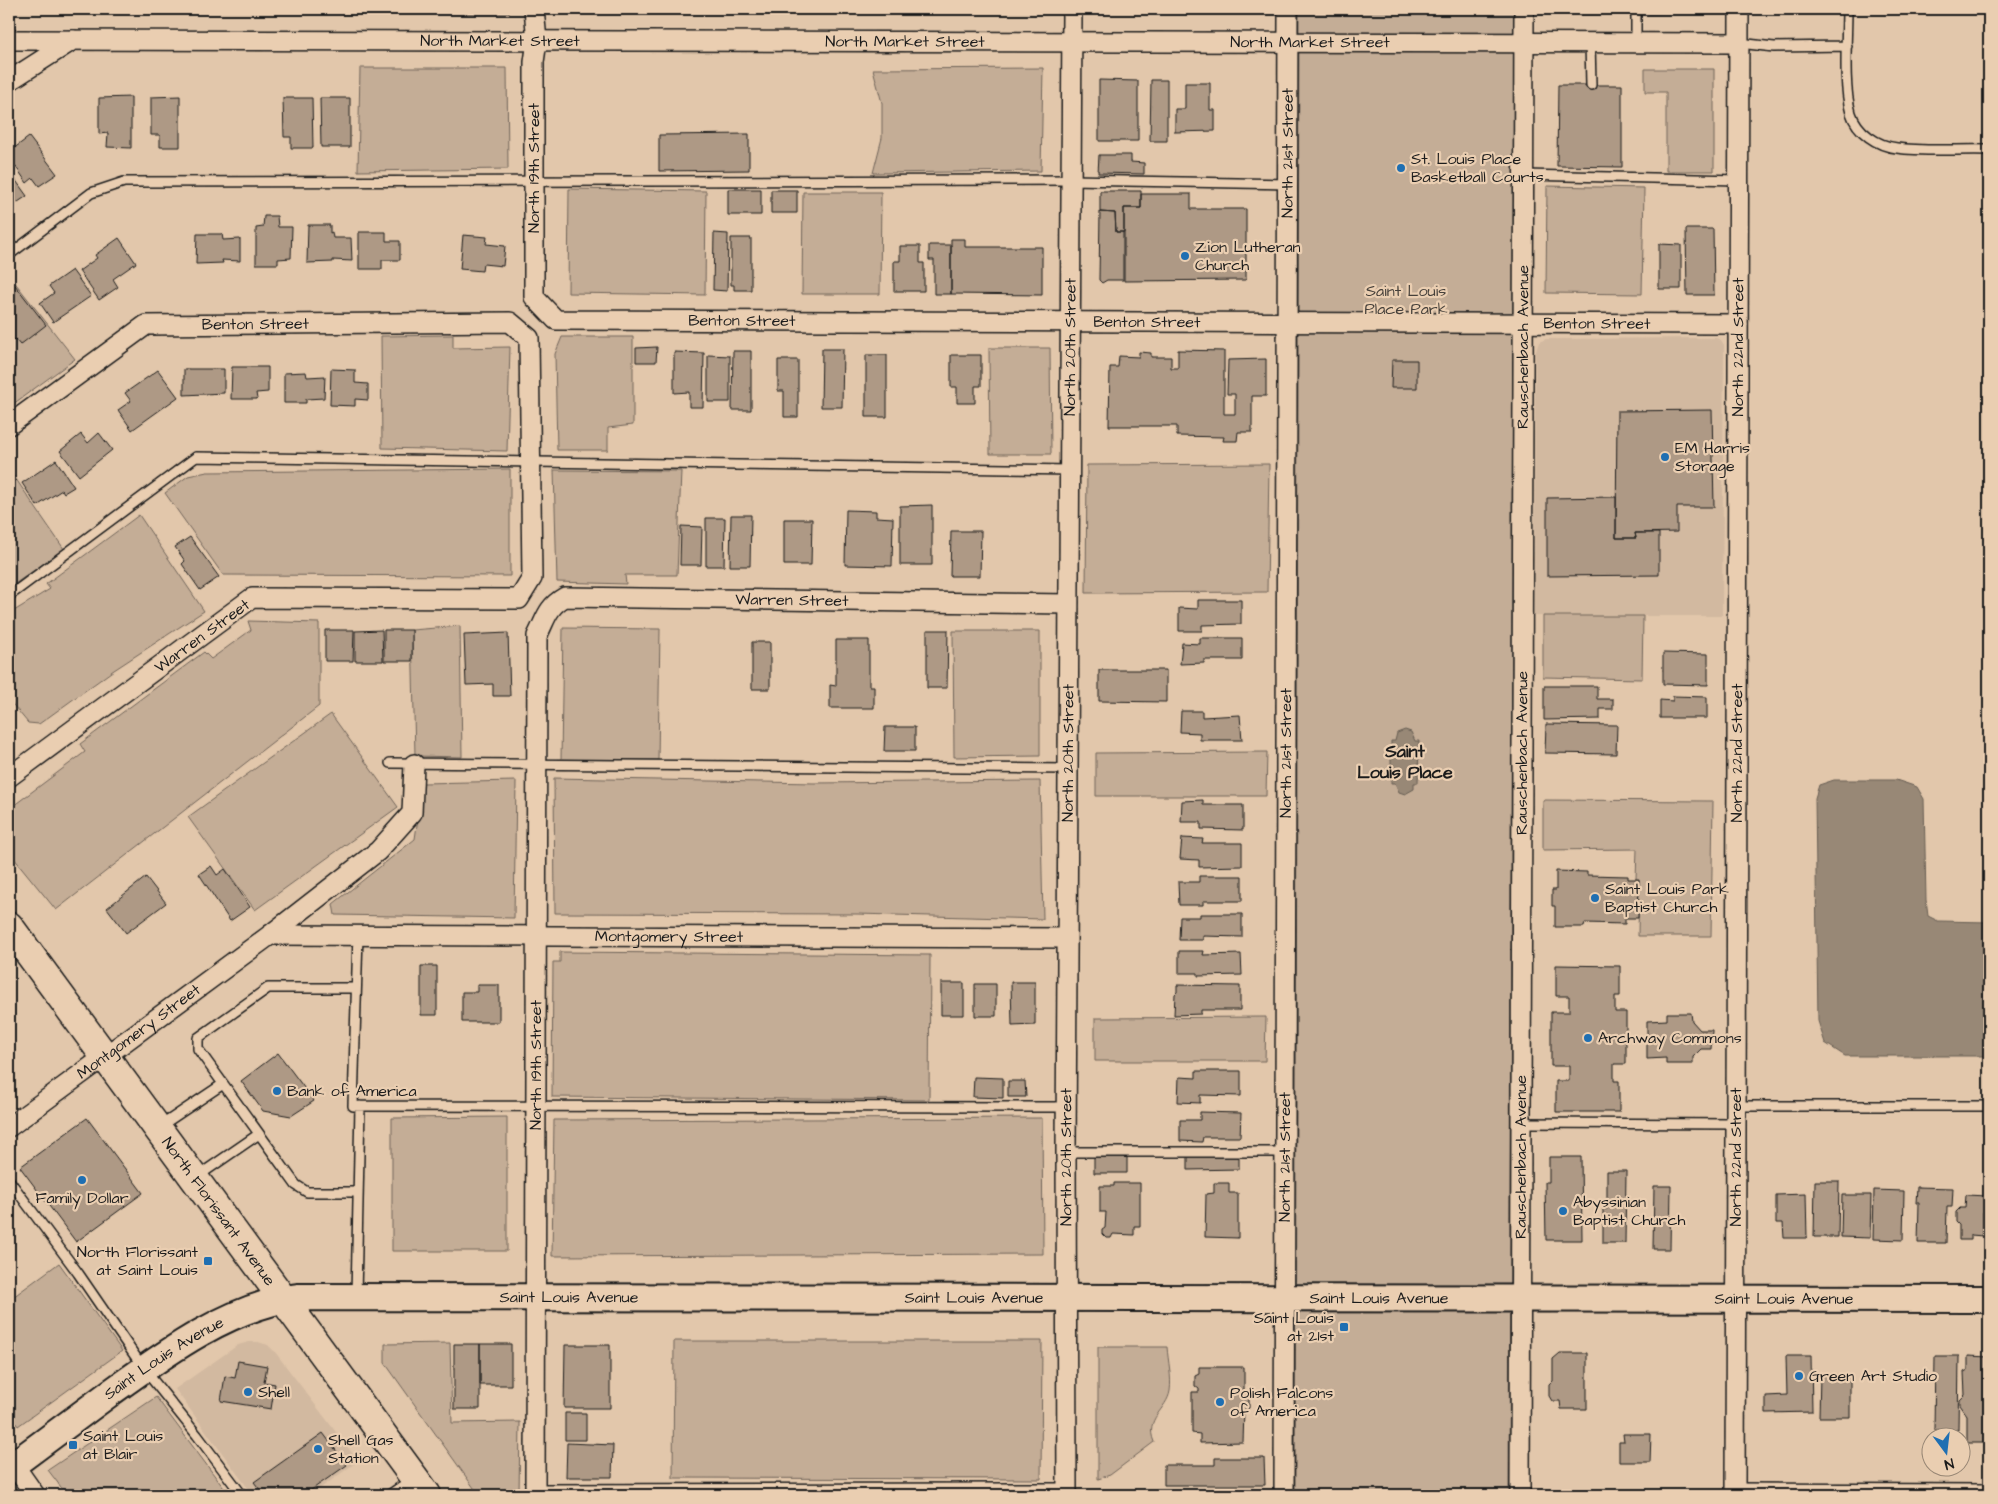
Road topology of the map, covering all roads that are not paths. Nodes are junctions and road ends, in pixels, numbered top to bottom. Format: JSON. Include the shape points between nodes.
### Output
{"nodes":[{"id":1,"x":534,"y":9,"type":"edge"},
{"id":2,"x":1072,"y":9,"type":"edge"},
{"id":3,"x":1288,"y":9,"type":"edge"},
{"id":4,"x":1524,"y":9,"type":"edge"},
{"id":5,"x":1636,"y":9,"type":"edge"},
{"id":6,"x":1739,"y":9,"type":"edge"},
{"id":7,"x":1847,"y":9,"type":"edge"},
{"id":8,"x":9,"y":40,"type":"edge"},
{"id":9,"x":73,"y":40,"type":"junction"},
{"id":10,"x":537,"y":41,"type":"junction"},
{"id":11,"x":1073,"y":42,"type":"junction"},
{"id":12,"x":1288,"y":42,"type":"junction"},
{"id":13,"x":1524,"y":42,"type":"junction"},
{"id":14,"x":1590,"y":42,"type":"junction"},
{"id":15,"x":1636,"y":43,"type":"junction"},
{"id":16,"x":1739,"y":43,"type":"junction"},
{"id":17,"x":1847,"y":46,"type":"junction"},
{"id":18,"x":9,"y":81,"type":"edge"},
{"id":19,"x":1591,"y":85,"type":"dead end"},
{"id":20,"x":1989,"y":150,"type":"edge"},
{"id":21,"x":1524,"y":175,"type":"junction"},
{"id":22,"x":534,"y":180,"type":"junction"},
{"id":23,"x":1071,"y":180,"type":"junction"},
{"id":24,"x":1738,"y":180,"type":"junction"},
{"id":25,"x":1288,"y":184,"type":"junction"},
{"id":26,"x":9,"y":255,"type":"edge"},
{"id":27,"x":556,"y":320,"type":"joint"},
{"id":28,"x":1069,"y":322,"type":"junction"},
{"id":29,"x":1287,"y":323,"type":"junction"},
{"id":30,"x":1523,"y":324,"type":"junction"},
{"id":31,"x":1738,"y":324,"type":"junction"},
{"id":32,"x":9,"y":425,"type":"edge"},
{"id":33,"x":530,"y":462,"type":"junction"},
{"id":34,"x":1069,"y":470,"type":"junction"},
{"id":35,"x":9,"y":596,"type":"edge"},
{"id":36,"x":1068,"y":604,"type":"junction"},
{"id":37,"x":537,"y":636,"type":"joint"},
{"id":38,"x":390,"y":763,"type":"dead end"},
{"id":39,"x":414,"y":764,"type":"junction"},
{"id":40,"x":536,"y":765,"type":"junction"},
{"id":41,"x":1067,"y":768,"type":"junction"},
{"id":42,"x":9,"y":777,"type":"edge"},
{"id":43,"x":9,"y":926,"type":"edge"},
{"id":44,"x":270,"y":935,"type":"junction"},
{"id":45,"x":358,"y":935,"type":"junction"},
{"id":46,"x":536,"y":936,"type":"junction"},
{"id":47,"x":1066,"y":938,"type":"junction"},
{"id":48,"x":356,"y":988,"type":"junction"},
{"id":49,"x":105,"y":1057,"type":"junction"},
{"id":50,"x":223,"y":1084,"type":"junction"},
{"id":51,"x":360,"y":1106,"type":"junction"},
{"id":52,"x":536,"y":1106,"type":"junction"},
{"id":53,"x":1989,"y":1106,"type":"edge"},
{"id":54,"x":1066,"y":1107,"type":"junction"},
{"id":55,"x":1736,"y":1115,"type":"junction"},
{"id":56,"x":1521,"y":1123,"type":"junction"},
{"id":57,"x":9,"y":1127,"type":"edge"},
{"id":58,"x":157,"y":1128,"type":"junction"},
{"id":59,"x":259,"y":1134,"type":"junction"},
{"id":60,"x":1066,"y":1152,"type":"junction"},
{"id":61,"x":1285,"y":1152,"type":"junction"},
{"id":62,"x":194,"y":1179,"type":"junction"},
{"id":63,"x":9,"y":1180,"type":"edge"},
{"id":64,"x":358,"y":1192,"type":"junction"},
{"id":65,"x":356,"y":1296,"type":"junction"},
{"id":66,"x":536,"y":1296,"type":"junction"},
{"id":67,"x":1067,"y":1298,"type":"junction"},
{"id":68,"x":1285,"y":1298,"type":"junction"},
{"id":69,"x":1521,"y":1298,"type":"junction"},
{"id":70,"x":1736,"y":1298,"type":"junction"},
{"id":71,"x":283,"y":1299,"type":"junction"},
{"id":72,"x":1989,"y":1299,"type":"edge"},
{"id":73,"x":144,"y":1369,"type":"junction"},
{"id":74,"x":10,"y":1464,"type":"edge"},
{"id":75,"x":421,"y":1486,"type":"edge"},
{"id":76,"x":1989,"y":1489,"type":"edge"},
{"id":77,"x":535,"y":1492,"type":"edge"},
{"id":78,"x":1067,"y":1492,"type":"edge"},
{"id":79,"x":1735,"y":1492,"type":"edge"},
{"id":80,"x":35,"y":1495,"type":"edge"},
{"id":81,"x":242,"y":1495,"type":"edge"},
{"id":82,"x":389,"y":1495,"type":"edge"},
{"id":83,"x":1284,"y":1495,"type":"edge"},
{"id":84,"x":1520,"y":1495,"type":"edge"}],
"edges":[{"from":1,"to":10,"type":"street","name":"North 19th Street"},
{"from":2,"to":11,"type":"street","name":"North 20th Street"},
{"from":3,"to":12,"type":"street","name":"North 21st Street"},
{"from":4,"to":13,"type":"street","name":"Rauschenbach Avenue"},
{"from":5,"to":15,"type":"lane"},
{"from":6,"to":16,"type":"street","name":"North 22nd Street"},
{"from":7,"to":17,"type":"lane"},
{"from":8,"to":9,"type":"street","name":"North Market Street"},
{"from":9,"to":10,"type":"street","name":"North Market Street"},
{"from":9,"to":18,"type":"street"},
{"from":10,"to":11,"type":"street","name":"North Market Street"},
{"from":10,"to":22,"type":"street","name":"North 19th Street","via":[[534,62]]},
{"from":11,"to":12,"type":"street","name":"North Market Street"},
{"from":11,"to":23,"type":"street","name":"North 20th Street"},
{"from":12,"to":13,"type":"street","name":"North Market Street"},
{"from":12,"to":25,"type":"street","name":"North 21st Street"},
{"from":13,"to":14,"type":"street","name":"North Market Street"},
{"from":13,"to":21,"type":"street","name":"Rauschenbach Avenue"},
{"from":14,"to":15,"type":"street","name":"North Market Street"},
{"from":14,"to":19,"type":"lane"},
{"from":15,"to":16,"type":"street","name":"North Market Street"},
{"from":16,"to":17,"type":"lane","via":[[1774,47]]},
{"from":16,"to":24,"type":"street","name":"North 22nd Street"},
{"from":17,"to":20,"type":"lane","via":[[1851,114],[1860,130],[1876,142],[1896,148]]},
{"from":21,"to":24,"type":"lane"},
{"from":21,"to":30,"type":"street","name":"Rauschenbach Avenue"},
{"from":22,"to":23,"type":"lane"},
{"from":22,"to":26,"type":"lane","via":[[124,182],[91,193]]},
{"from":22,"to":27,"type":"street","name":"North 19th Street","via":[[534,297]]},
{"from":23,"to":25,"type":"lane"},
{"from":23,"to":28,"type":"street","name":"North 20th Street"},
{"from":24,"to":31,"type":"street","name":"North 22nd Street"},
{"from":25,"to":29,"type":"street","name":"North 21st Street"},
{"from":27,"to":28,"type":"street","name":"Benton Street"},
{"from":28,"to":29,"type":"street","name":"Benton Street"},
{"from":28,"to":34,"type":"street","name":"North 20th Street"},
{"from":29,"to":30,"type":"street","name":"Benton Street"},
{"from":29,"to":61,"type":"street","name":"North 21st Street"},
{"from":30,"to":31,"type":"street","name":"Benton Street"},
{"from":30,"to":56,"type":"street","name":"Rauschenbach Avenue"},
{"from":31,"to":55,"type":"street","name":"North 22nd Street"},
{"from":32,"to":33,"type":"street","name":"Benton Street","via":[[146,325],[510,322],[529,338]]},
{"from":33,"to":34,"type":"lane"},
{"from":33,"to":35,"type":"lane","via":[[196,457]]},
{"from":33,"to":42,"type":"street","name":"Warren Street","via":[[532,578],[518,600],[252,598]]},
{"from":34,"to":36,"type":"street","name":"North 20th Street"},
{"from":36,"to":37,"type":"street","name":"Warren Street","via":[[565,597],[554,603]]},
{"from":36,"to":41,"type":"street","name":"North 20th Street"},
{"from":37,"to":40,"type":"street","name":"North 19th Street"},
{"from":38,"to":39,"type":"lane"},
{"from":39,"to":40,"type":"lane"},
{"from":39,"to":44,"type":"street","name":"Montgomery Street","via":[[413,806],[406,822],[378,851]]},
{"from":40,"to":41,"type":"lane"},
{"from":40,"to":46,"type":"street","name":"North 19th Street"},
{"from":41,"to":47,"type":"street","name":"North 20th Street"},
{"from":43,"to":49,"type":"main road","name":"North Florissant Avenue"},
{"from":44,"to":45,"type":"street","name":"Montgomery Street"},
{"from":44,"to":49,"type":"street","name":"Montgomery Street"},
{"from":45,"to":46,"type":"street","name":"Montgomery Street"},
{"from":45,"to":48,"type":"lane"},
{"from":46,"to":47,"type":"street","name":"Montgomery Street"},
{"from":46,"to":52,"type":"street","name":"North 19th Street"},
{"from":47,"to":54,"type":"street","name":"North 20th Street"},
{"from":48,"to":50,"type":"lane","via":[[268,988],[198,1038],[198,1049]]},
{"from":48,"to":51,"type":"lane","via":[[353,1106]]},
{"from":49,"to":57,"type":"street","name":"Montgomery Street"},
{"from":49,"to":58,"type":"main road","name":"North Florissant Avenue"},
{"from":50,"to":58,"type":"lane"},
{"from":50,"to":59,"type":"lane"},
{"from":51,"to":52,"type":"lane"},
{"from":51,"to":64,"type":"lane"},
{"from":52,"to":54,"type":"lane"},
{"from":52,"to":66,"type":"street","name":"North 19th Street"},
{"from":53,"to":55,"type":"lane"},
{"from":54,"to":60,"type":"street","name":"North 20th Street"},
{"from":55,"to":56,"type":"lane"},
{"from":55,"to":70,"type":"street","name":"North 22nd Street"},
{"from":56,"to":69,"type":"street","name":"Rauschenbach Avenue"},
{"from":58,"to":62,"type":"main road","name":"North Florissant Avenue"},
{"from":59,"to":62,"type":"lane"},
{"from":59,"to":64,"type":"lane","via":[[302,1190]]},
{"from":60,"to":61,"type":"lane"},
{"from":60,"to":67,"type":"street","name":"North 20th Street"},
{"from":61,"to":68,"type":"street","name":"North 21st Street"},
{"from":62,"to":71,"type":"main road","name":"North Florissant Avenue"},
{"from":63,"to":73,"type":"lane"},
{"from":64,"to":65,"type":"lane"},
{"from":65,"to":66,"type":"street","name":"Saint Louis Avenue"},
{"from":65,"to":71,"type":"street","name":"Saint Louis Avenue"},
{"from":66,"to":67,"type":"street","name":"Saint Louis Avenue"},
{"from":66,"to":77,"type":"street","name":"North 19th Street"},
{"from":67,"to":68,"type":"street","name":"Saint Louis Avenue"},
{"from":67,"to":78,"type":"street","name":"North 20th Street"},
{"from":68,"to":69,"type":"street","name":"Saint Louis Avenue"},
{"from":68,"to":83,"type":"street","name":"North 21st Street"},
{"from":69,"to":70,"type":"street","name":"Saint Louis Avenue"},
{"from":69,"to":84,"type":"street","name":"Rauschenbach Avenue"},
{"from":70,"to":72,"type":"street","name":"Saint Louis Avenue"},
{"from":70,"to":79,"type":"street","name":"North 22nd Street"},
{"from":71,"to":73,"type":"street","name":"Saint Louis Avenue","via":[[240,1313]]},
{"from":71,"to":75,"type":"main road","name":"North Florissant Avenue"},
{"from":73,"to":74,"type":"street","name":"Saint Louis Avenue"},
{"from":73,"to":81,"type":"lane"},
{"from":74,"to":80,"type":"street"},
{"from":75,"to":82,"type":"lane"},
{"from":76,"to":79,"type":"lane"},
{"from":77,"to":78,"type":"lane"}]}
